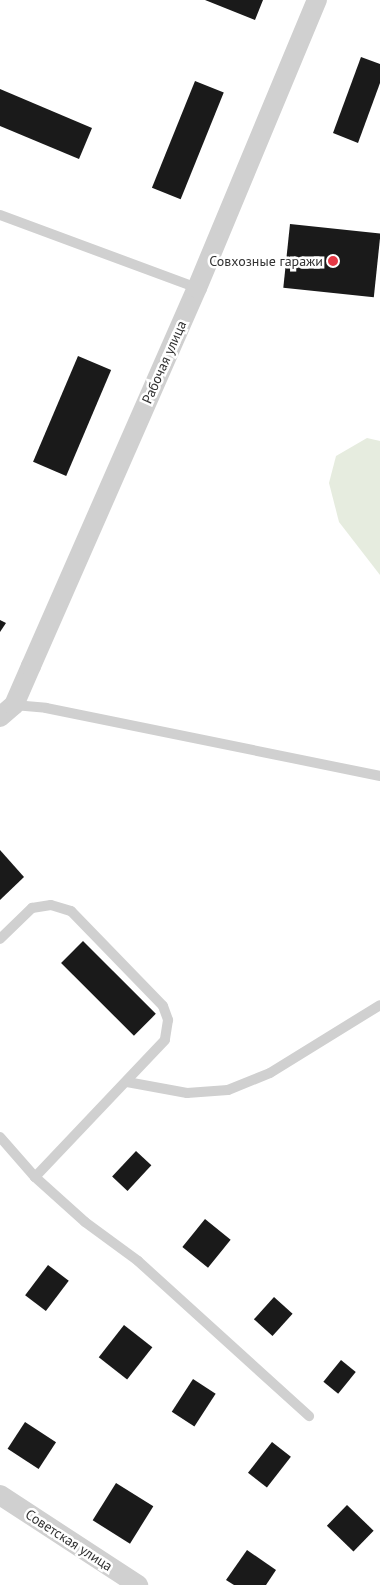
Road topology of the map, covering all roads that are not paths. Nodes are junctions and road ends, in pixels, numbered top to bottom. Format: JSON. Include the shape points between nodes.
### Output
{"nodes":[{"id":1,"x":318,"y":0,"type":"edge"},
{"id":2,"x":0,"y":215,"type":"edge"},
{"id":3,"x":197,"y":288,"type":"junction"},
{"id":4,"x":7,"y":711,"type":"edge"},
{"id":5,"x":380,"y":776,"type":"edge"},
{"id":6,"x":0,"y":939,"type":"edge"},
{"id":7,"x":380,"y":1005,"type":"edge"},
{"id":8,"x":127,"y":1082,"type":"junction"},
{"id":9,"x":0,"y":1137,"type":"edge"},
{"id":10,"x":35,"y":1177,"type":"junction"},
{"id":11,"x":309,"y":1416,"type":"dead end"},
{"id":12,"x":0,"y":1495,"type":"edge"},
{"id":13,"x":138,"y":1585,"type":"edge"}],
"edges":[{"from":1,"to":3,"type":"street","name":"Рабочая улица"},
{"from":2,"to":3,"type":"lane"},
{"from":3,"to":4,"type":"street","name":"Рабочая улица"},
{"from":4,"to":5,"type":"lane","via":[[46,708]]},
{"from":6,"to":8,"type":"lane","via":[[32,908],[51,905],[70,911],[163,1006],[168,1020],[164,1040]]},
{"from":7,"to":8,"type":"lane","via":[[270,1073],[228,1090],[187,1093]]},
{"from":8,"to":10,"type":"lane"},
{"from":9,"to":10,"type":"lane"},
{"from":10,"to":11,"type":"lane","via":[[86,1222],[138,1261]]},
{"from":12,"to":13,"type":"street","name":"Советская улица"}]}
